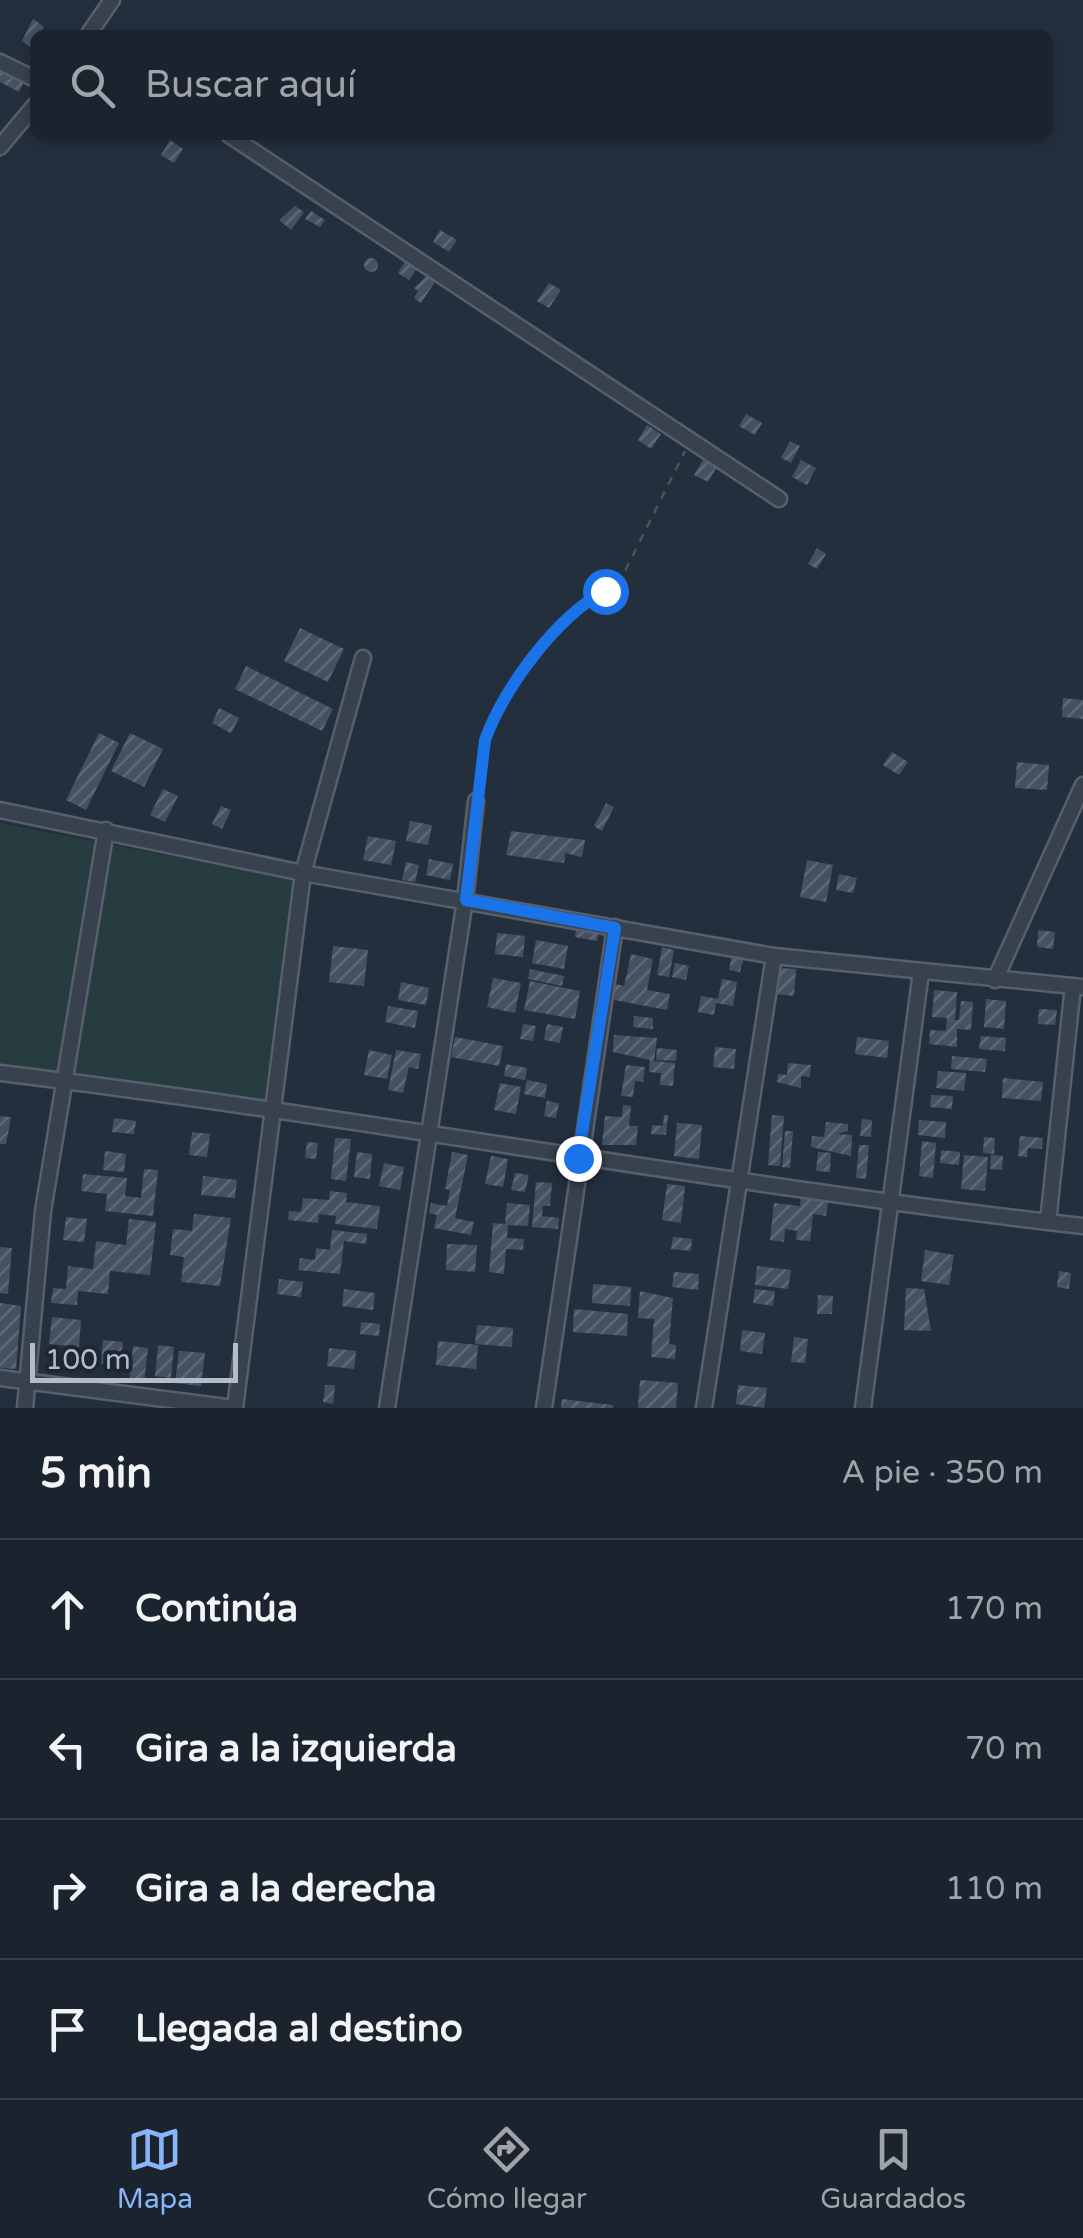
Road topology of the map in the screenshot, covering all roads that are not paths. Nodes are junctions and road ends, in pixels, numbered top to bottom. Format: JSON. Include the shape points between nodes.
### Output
{"nodes":[{"id":1,"x":112,"y":0,"type":"edge"},
{"id":2,"x":91,"y":30,"type":"edge"},
{"id":3,"x":0,"y":62,"type":"edge"},
{"id":4,"x":30,"y":77,"type":"edge"},
{"id":5,"x":30,"y":111,"type":"edge"},
{"id":6,"x":237,"y":140,"type":"edge"},
{"id":7,"x":0,"y":147,"type":"edge"},
{"id":8,"x":779,"y":500,"type":"dead end"},
{"id":9,"x":363,"y":658,"type":"dead end"},
{"id":10,"x":1083,"y":784,"type":"edge"},
{"id":11,"x":476,"y":802,"type":"road end"},
{"id":12,"x":0,"y":810,"type":"edge"},
{"id":13,"x":106,"y":830,"type":"junction"},
{"id":14,"x":303,"y":873,"type":"junction"},
{"id":15,"x":466,"y":900,"type":"junction"},
{"id":16,"x":615,"y":928,"type":"junction"},
{"id":17,"x":774,"y":956,"type":"junction"},
{"id":18,"x":921,"y":972,"type":"junction"},
{"id":19,"x":994,"y":980,"type":"junction"},
{"id":20,"x":1078,"y":986,"type":"edge"},
{"id":21,"x":0,"y":1073,"type":"edge"},
{"id":22,"x":68,"y":1081,"type":"junction"},
{"id":23,"x":272,"y":1109,"type":"junction"},
{"id":24,"x":428,"y":1136,"type":"junction"},
{"id":25,"x":578,"y":1158,"type":"junction"},
{"id":26,"x":738,"y":1182,"type":"junction"},
{"id":27,"x":887,"y":1203,"type":"junction"},
{"id":28,"x":1048,"y":1222,"type":"junction"},
{"id":29,"x":1083,"y":1226,"type":"edge"},
{"id":30,"x":0,"y":1378,"type":"edge"},
{"id":31,"x":26,"y":1382,"type":"junction"},
{"id":32,"x":24,"y":1408,"type":"edge"},
{"id":33,"x":234,"y":1408,"type":"edge"},
{"id":34,"x":387,"y":1408,"type":"edge"},
{"id":35,"x":544,"y":1408,"type":"edge"},
{"id":36,"x":704,"y":1408,"type":"edge"},
{"id":37,"x":863,"y":1408,"type":"edge"}],
"edges":[{"from":1,"to":2,"type":"street"},
{"from":3,"to":4,"type":"street"},
{"from":5,"to":7,"type":"street"},
{"from":6,"to":8,"type":"street"},
{"from":9,"to":14,"type":"street"},
{"from":10,"to":19,"type":"street"},
{"from":11,"to":15,"type":"street"},
{"from":12,"to":13,"type":"street"},
{"from":13,"to":14,"type":"street"},
{"from":13,"to":22,"type":"street"},
{"from":14,"to":15,"type":"street"},
{"from":14,"to":23,"type":"street"},
{"from":15,"to":16,"type":"street"},
{"from":15,"to":24,"type":"street"},
{"from":16,"to":17,"type":"street"},
{"from":16,"to":25,"type":"street"},
{"from":17,"to":18,"type":"street"},
{"from":17,"to":26,"type":"street"},
{"from":18,"to":19,"type":"street"},
{"from":18,"to":27,"type":"street"},
{"from":19,"to":20,"type":"street"},
{"from":20,"to":28,"type":"street"},
{"from":21,"to":22,"type":"street"},
{"from":22,"to":23,"type":"street"},
{"from":22,"to":31,"type":"street","via":[[44,1211]]},
{"from":23,"to":24,"type":"street"},
{"from":23,"to":33,"type":"street"},
{"from":24,"to":25,"type":"street"},
{"from":24,"to":34,"type":"street"},
{"from":25,"to":26,"type":"street"},
{"from":25,"to":35,"type":"street"},
{"from":26,"to":27,"type":"street"},
{"from":26,"to":36,"type":"street"},
{"from":27,"to":28,"type":"street"},
{"from":27,"to":37,"type":"street"},
{"from":28,"to":29,"type":"street"},
{"from":30,"to":31,"type":"street"},
{"from":31,"to":32,"type":"street"},
{"from":31,"to":33,"type":"street"}]}
